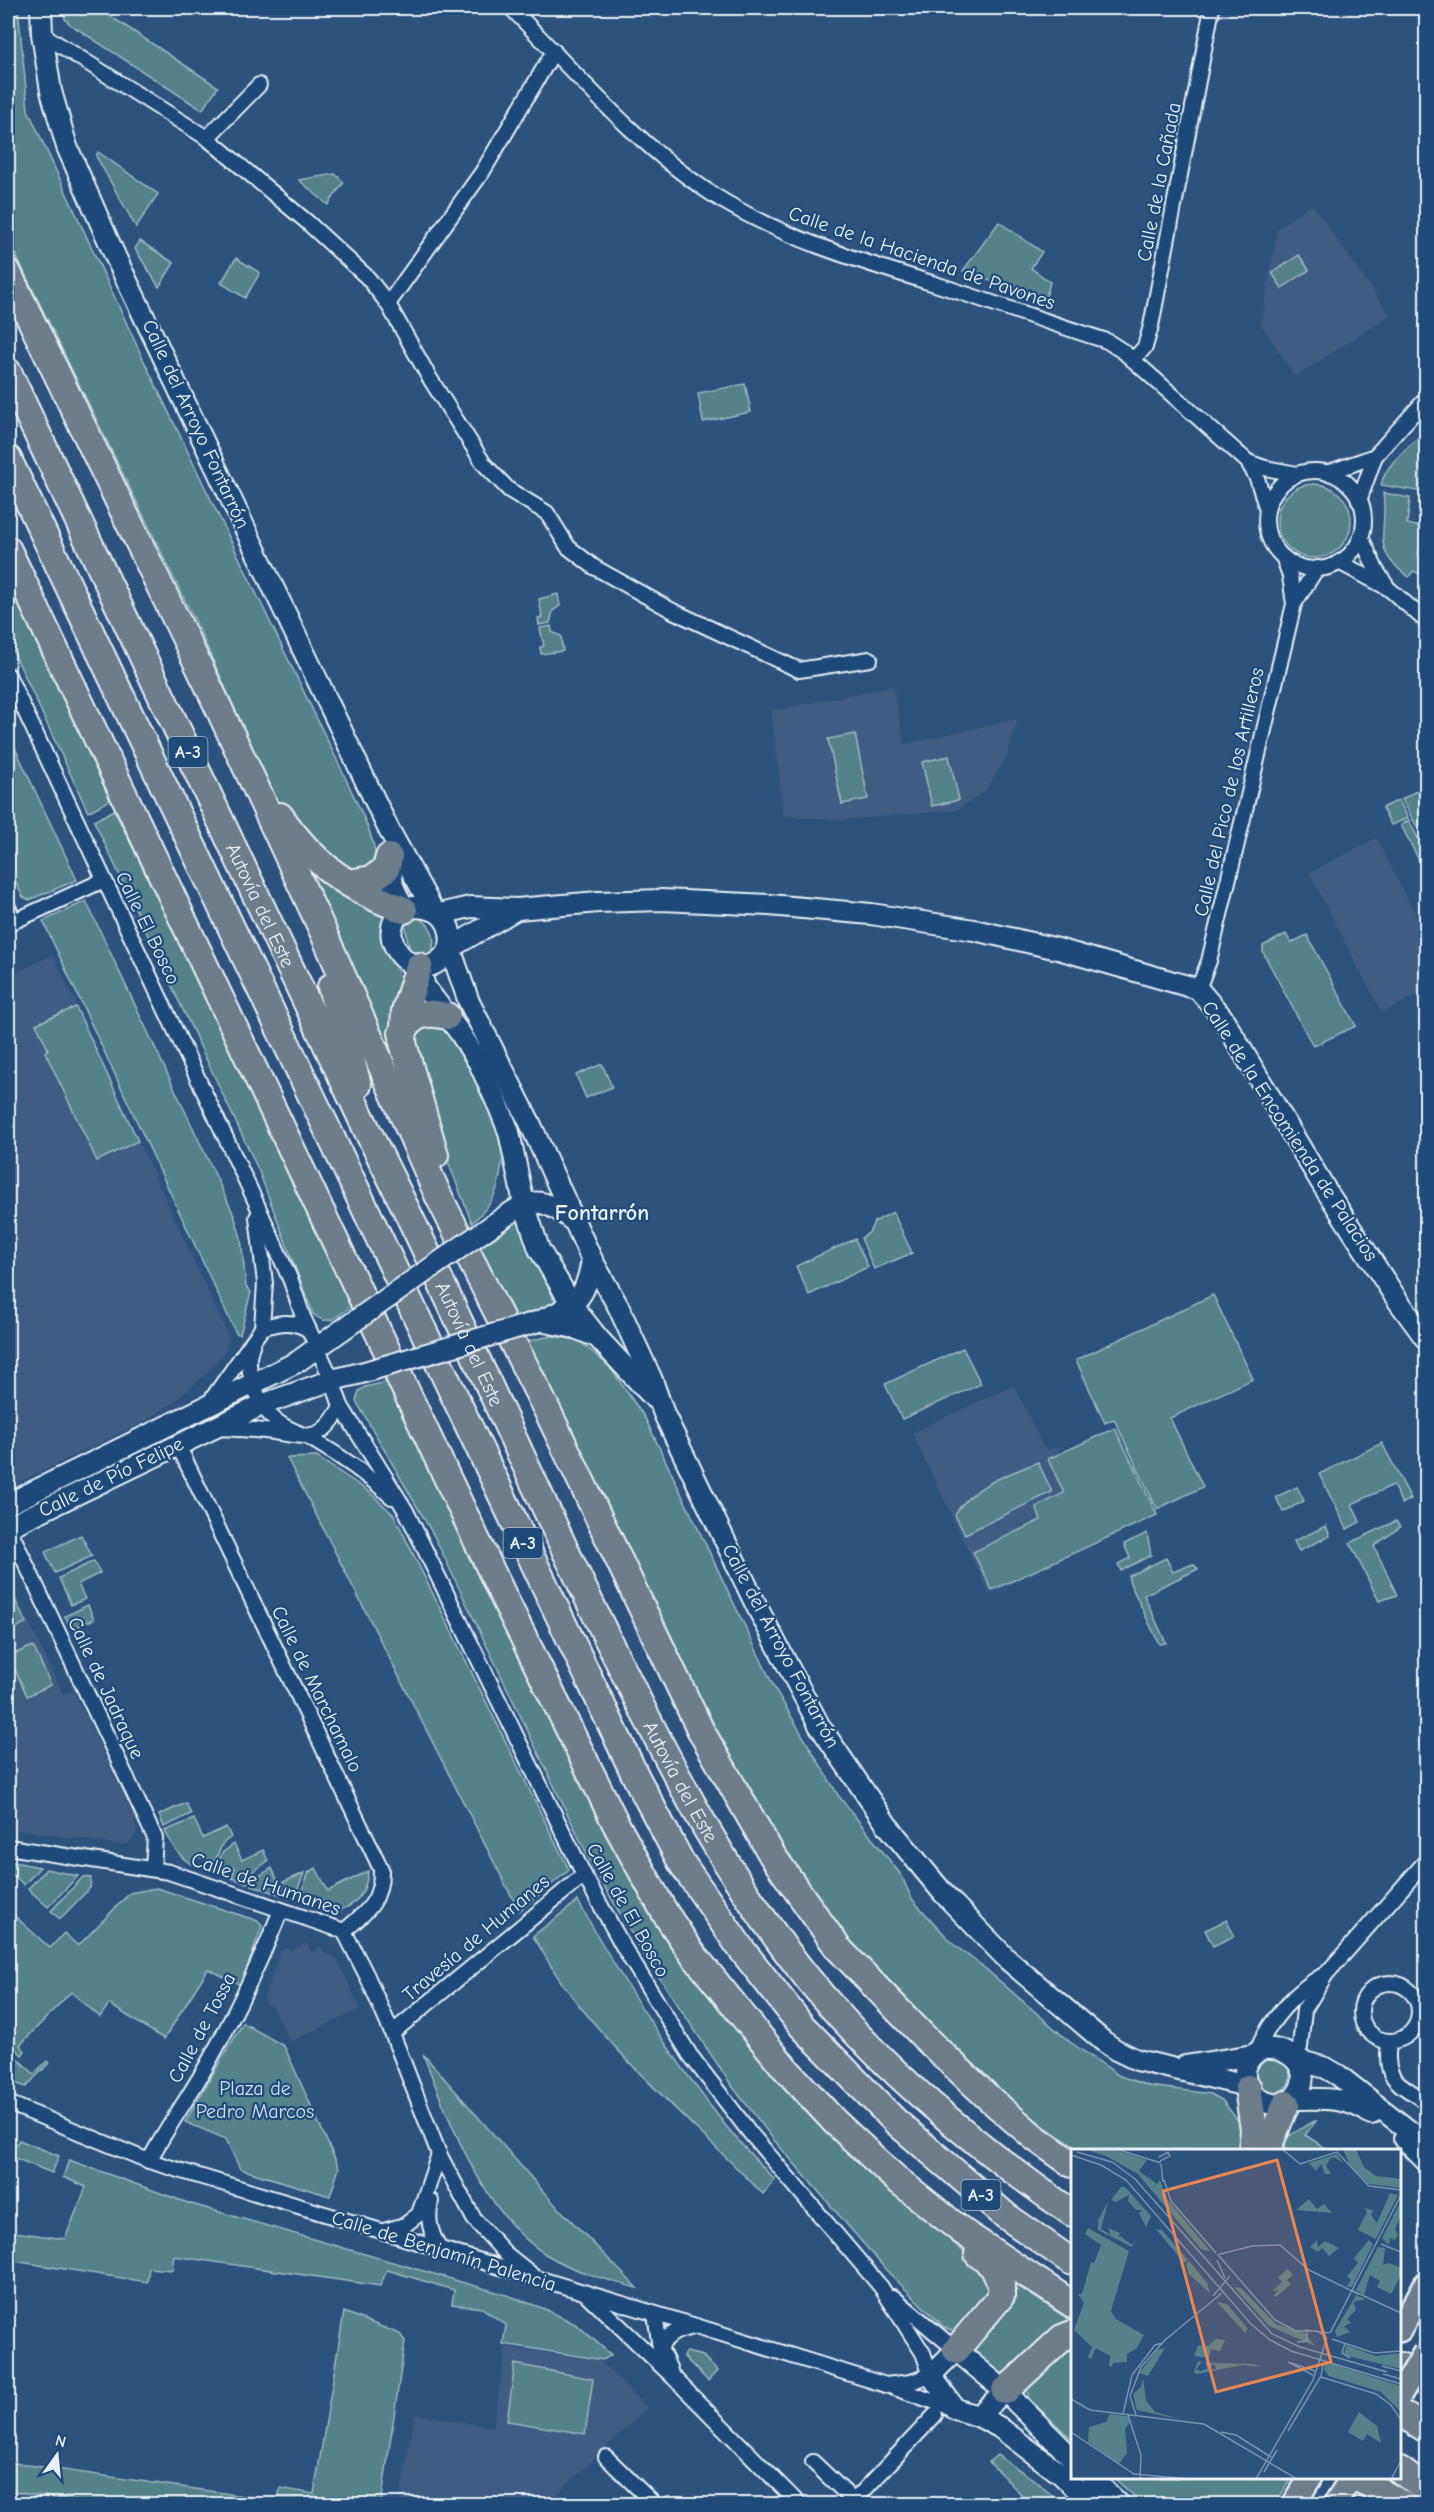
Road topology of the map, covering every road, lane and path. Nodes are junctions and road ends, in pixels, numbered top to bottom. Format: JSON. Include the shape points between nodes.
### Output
{"nodes":[{"id":1,"x":41,"y":8,"type":"edge"},
{"id":2,"x":511,"y":8,"type":"edge"},
{"id":3,"x":1212,"y":8,"type":"edge"},
{"id":4,"x":42,"y":34,"type":"junction"},
{"id":5,"x":554,"y":51,"type":"junction"},
{"id":6,"x":259,"y":85,"type":"dead end"},
{"id":7,"x":207,"y":138,"type":"junction"},
{"id":8,"x":8,"y":273,"type":"edge"},
{"id":9,"x":388,"y":304,"type":"junction"},
{"id":10,"x":1133,"y":360,"type":"junction"},
{"id":11,"x":8,"y":372,"type":"edge"},
{"id":12,"x":1426,"y":399,"type":"edge"},
{"id":13,"x":1375,"y":456,"type":"junction"},
{"id":14,"x":8,"y":459,"type":"edge"},
{"id":15,"x":1248,"y":462,"type":"junction"},
{"id":16,"x":1327,"y":473,"type":"junction"},
{"id":17,"x":1297,"y":474,"type":"junction"},
{"id":18,"x":1359,"y":501,"type":"junction"},
{"id":19,"x":1267,"y":510,"type":"junction"},
{"id":20,"x":1361,"y":537,"type":"junction"},
{"id":21,"x":8,"y":550,"type":"edge"},
{"id":22,"x":1284,"y":559,"type":"junction"},
{"id":23,"x":1339,"y":562,"type":"junction"},
{"id":24,"x":1317,"y":568,"type":"junction"},
{"id":25,"x":1388,"y":588,"type":"junction"},
{"id":26,"x":1294,"y":604,"type":"junction"},
{"id":27,"x":1426,"y":621,"type":"edge"},
{"id":28,"x":870,"y":658,"type":"dead end"},
{"id":29,"x":8,"y":675,"type":"edge"},
{"id":30,"x":245,"y":768,"type":"junction"},
{"id":31,"x":388,"y":828,"type":"junction"},
{"id":32,"x":286,"y":853,"type":"junction"},
{"id":33,"x":389,"y":857,"type":"junction"},
{"id":34,"x":104,"y":880,"type":"junction"},
{"id":35,"x":348,"y":883,"type":"junction"},
{"id":36,"x":8,"y":907,"type":"edge"},
{"id":37,"x":517,"y":909,"type":"junction"},
{"id":38,"x":404,"y":910,"type":"junction"},
{"id":39,"x":436,"y":912,"type":"junction"},
{"id":40,"x":11,"y":923,"type":"edge"},
{"id":41,"x":450,"y":948,"type":"junction"},
{"id":42,"x":419,"y":966,"type":"junction"},
{"id":43,"x":1198,"y":989,"type":"junction"},
{"id":44,"x":447,"y":1016,"type":"junction"},
{"id":45,"x":402,"y":1033,"type":"junction"},
{"id":46,"x":368,"y":1132,"type":"junction"},
{"id":47,"x":517,"y":1167,"type":"junction"},
{"id":48,"x":254,"y":1198,"type":"junction"},
{"id":49,"x":524,"y":1204,"type":"junction"},
{"id":50,"x":574,"y":1222,"type":"junction"},
{"id":51,"x":494,"y":1224,"type":"junction"},
{"id":52,"x":592,"y":1260,"type":"junction"},
{"id":53,"x":493,"y":1300,"type":"junction"},
{"id":54,"x":572,"y":1305,"type":"junction"},
{"id":55,"x":540,"y":1322,"type":"junction"},
{"id":56,"x":262,"y":1328,"type":"junction"},
{"id":57,"x":597,"y":1337,"type":"junction"},
{"id":58,"x":314,"y":1339,"type":"junction"},
{"id":59,"x":1426,"y":1339,"type":"edge"},
{"id":60,"x":253,"y":1341,"type":"junction"},
{"id":61,"x":332,"y":1380,"type":"junction"},
{"id":62,"x":254,"y":1383,"type":"junction"},
{"id":63,"x":659,"y":1403,"type":"junction"},
{"id":64,"x":264,"y":1404,"type":"junction"},
{"id":65,"x":341,"y":1406,"type":"junction"},
{"id":66,"x":206,"y":1407,"type":"junction"},
{"id":67,"x":215,"y":1428,"type":"junction"},
{"id":68,"x":308,"y":1437,"type":"junction"},
{"id":69,"x":181,"y":1451,"type":"junction"},
{"id":70,"x":8,"y":1504,"type":"edge"},
{"id":71,"x":406,"y":1511,"type":"junction"},
{"id":72,"x":8,"y":1527,"type":"edge"},
{"id":73,"x":8,"y":1847,"type":"edge"},
{"id":74,"x":1426,"y":1861,"type":"edge"},
{"id":75,"x":153,"y":1868,"type":"junction"},
{"id":76,"x":584,"y":1875,"type":"junction"},
{"id":77,"x":281,"y":1910,"type":"junction"},
{"id":78,"x":344,"y":1931,"type":"junction"},
{"id":79,"x":1327,"y":1973,"type":"junction"},
{"id":80,"x":392,"y":2033,"type":"junction"},
{"id":81,"x":1389,"y":2041,"type":"junction"},
{"id":82,"x":1255,"y":2053,"type":"junction"},
{"id":83,"x":1296,"y":2058,"type":"junction"},
{"id":84,"x":1178,"y":2068,"type":"junction"},
{"id":85,"x":1248,"y":2087,"type":"junction"},
{"id":86,"x":1289,"y":2101,"type":"junction"},
{"id":87,"x":1426,"y":2102,"type":"edge"},
{"id":88,"x":8,"y":2103,"type":"edge"},
{"id":89,"x":1034,"y":2137,"type":"junction"},
{"id":90,"x":1426,"y":2144,"type":"edge"},
{"id":91,"x":1252,"y":2149,"type":"edge"},
{"id":92,"x":1269,"y":2149,"type":"edge"},
{"id":93,"x":439,"y":2154,"type":"junction"},
{"id":94,"x":1071,"y":2158,"type":"edge"},
{"id":95,"x":149,"y":2161,"type":"junction"},
{"id":96,"x":1426,"y":2161,"type":"edge"},
{"id":97,"x":1071,"y":2163,"type":"edge"},
{"id":98,"x":894,"y":2177,"type":"junction"},
{"id":99,"x":1071,"y":2211,"type":"edge"},
{"id":100,"x":382,"y":2231,"type":"junction"},
{"id":101,"x":439,"y":2248,"type":"junction"},
{"id":102,"x":1071,"y":2261,"type":"edge"},
{"id":103,"x":536,"y":2278,"type":"junction"},
{"id":104,"x":1426,"y":2283,"type":"edge"},
{"id":105,"x":881,"y":2287,"type":"junction"},
{"id":106,"x":584,"y":2293,"type":"junction"},
{"id":107,"x":1071,"y":2303,"type":"edge"},
{"id":108,"x":655,"y":2314,"type":"junction"},
{"id":109,"x":696,"y":2326,"type":"junction"},
{"id":110,"x":1401,"y":2328,"type":"edge"},
{"id":111,"x":1071,"y":2334,"type":"edge"},
{"id":112,"x":660,"y":2348,"type":"junction"},
{"id":113,"x":956,"y":2350,"type":"junction"},
{"id":114,"x":1426,"y":2351,"type":"edge"},
{"id":115,"x":1401,"y":2367,"type":"edge"},
{"id":116,"x":932,"y":2375,"type":"junction"},
{"id":117,"x":673,"y":2377,"type":"junction"},
{"id":118,"x":1426,"y":2383,"type":"edge"},
{"id":119,"x":886,"y":2385,"type":"junction"},
{"id":120,"x":1005,"y":2391,"type":"junction"},
{"id":121,"x":1401,"y":2393,"type":"edge"},
{"id":122,"x":955,"y":2409,"type":"junction"},
{"id":123,"x":1401,"y":2414,"type":"edge"},
{"id":124,"x":935,"y":2415,"type":"dead end"},
{"id":125,"x":978,"y":2416,"type":"junction"},
{"id":126,"x":1426,"y":2429,"type":"edge"},
{"id":127,"x":606,"y":2457,"type":"dead end"},
{"id":128,"x":1071,"y":2457,"type":"edge"},
{"id":129,"x":1401,"y":2458,"type":"edge"},
{"id":130,"x":813,"y":2462,"type":"dead end"},
{"id":131,"x":1401,"y":2471,"type":"edge"},
{"id":132,"x":1426,"y":2472,"type":"edge"},
{"id":133,"x":1093,"y":2479,"type":"edge"},
{"id":134,"x":1309,"y":2479,"type":"edge"},
{"id":135,"x":1346,"y":2489,"type":"edge"},
{"id":136,"x":1426,"y":2490,"type":"edge"},
{"id":137,"x":798,"y":2504,"type":"edge"},
{"id":138,"x":654,"y":2505,"type":"edge"},
{"id":139,"x":1092,"y":2505,"type":"edge"},
{"id":140,"x":1119,"y":2505,"type":"edge"},
{"id":141,"x":1294,"y":2505,"type":"edge"},
{"id":142,"x":1401,"y":2505,"type":"edge"}],
"edges":[{"from":1,"to":4,"type":"street","name":"Calle del Arroyo Fontarrón"},
{"from":2,"to":5,"type":"street","name":"Calle de la Hacienda de Pavones"},
{"from":3,"to":10,"type":"street","name":"Calle de la Cañada","via":[[1151,326],[1144,347]]},
{"from":4,"to":7,"type":"street"},
{"from":4,"to":31,"type":"street","name":"Calle del Arroyo Fontarrón","via":[[51,91],[67,147],[116,258]]},
{"from":5,"to":9,"type":"street","via":[[483,171]]},
{"from":5,"to":10,"type":"street","name":"Calle de la Hacienda de Pavones","via":[[627,126],[678,170],[755,219],[811,245],[1107,341]]},
{"from":6,"to":7,"type":"street"},
{"from":7,"to":9,"type":"street","via":[[306,221],[368,278]]},
{"from":8,"to":30,"type":"highway"},
{"from":9,"to":28,"type":"street","via":[[484,464],[509,490],[547,513],[568,547],[594,567],[673,611],[799,670]]},
{"from":10,"to":15,"type":"street","name":"Calle de la Hacienda de Pavones"},
{"from":11,"to":46,"type":"highway","name":"Autovía del Este","number":"A-3"},
{"from":12,"to":13,"type":"street"},
{"from":13,"to":16,"type":"street"},
{"from":13,"to":18,"type":"street"},
{"from":14,"to":102,"type":"highway","name":"Autovía del Este","number":"A-3","via":[[636,1777],[681,1862],[771,1989],[848,2075],[895,2121],[1006,2216]]},
{"from":15,"to":17,"type":"street","name":"Calle de la Hacienda de Pavones"},
{"from":15,"to":19,"type":"street","name":"Calle de la Hacienda de Pavones"},
{"from":16,"to":17,"type":"street"},
{"from":16,"to":18,"type":"street","via":[[1347,483]]},
{"from":17,"to":19,"type":"street","via":[[1277,489]]},
{"from":18,"to":20,"type":"street","via":[[1363,511]]},
{"from":19,"to":22,"type":"street","via":[[1269,538]]},
{"from":20,"to":23,"type":"street","via":[[1349,556]]},
{"from":20,"to":25,"type":"street"},
{"from":21,"to":98,"type":"highway","via":[[506,1602],[618,1828],[692,1953],[785,2068]]},
{"from":22,"to":24,"type":"street"},
{"from":22,"to":26,"type":"street","name":"Calle del Pico de los Artilleros"},
{"from":23,"to":24,"type":"street"},
{"from":23,"to":25,"type":"street"},
{"from":24,"to":26,"type":"street","name":"Calle del Pico de los Artilleros"},
{"from":25,"to":27,"type":"street"},
{"from":26,"to":43,"type":"street","name":"Calle del Pico de los Artilleros","via":[[1209,961]]},
{"from":29,"to":34,"type":"street","name":"Calle El Bosco"},
{"from":30,"to":32,"type":"highway"},
{"from":30,"to":35,"type":"highway","via":[[305,849]]},
{"from":31,"to":33,"type":"street","name":"Calle del Arroyo Fontarrón"},
{"from":31,"to":39,"type":"street","name":"Calle del Arroyo Fontarrón"},
{"from":32,"to":46,"type":"highway","via":[[337,1003]]},
{"from":32,"to":53,"type":"highway","via":[[438,1194]]},
{"from":33,"to":35,"type":"highway","via":[[386,869],[372,879]]},
{"from":33,"to":38,"type":"street","name":"Calle del Arroyo Fontarrón","via":[[393,886]]},
{"from":34,"to":40,"type":"street"},
{"from":34,"to":48,"type":"street","name":"Calle El Bosco"},
{"from":35,"to":38,"type":"highway"},
{"from":36,"to":40,"type":"street"},
{"from":37,"to":39,"type":"street","name":"Calle de la Encomienda de Palacios","via":[[470,907]]},
{"from":37,"to":41,"type":"street","name":"Calle de la Encomienda de Palacios"},
{"from":37,"to":43,"type":"street","name":"Calle de la Encomienda de Palacios","via":[[662,900],[871,914],[995,934]]},
{"from":38,"to":39,"type":"street","via":[[412,907]]},
{"from":38,"to":42,"type":"street","via":[[392,928],[391,939],[401,957]]},
{"from":39,"to":41,"type":"street","via":[[449,928]]},
{"from":41,"to":42,"type":"street","via":[[437,962]]},
{"from":41,"to":50,"type":"street","name":"Calle del Arroyo Fontarrón","via":[[469,1002]]},
{"from":42,"to":44,"type":"street","name":"Calle del Arroyo Fontarrón","via":[[425,987]]},
{"from":42,"to":45,"type":"highway"},
{"from":43,"to":59,"type":"street","name":"Calle de la Encomienda de Palacios","via":[[1221,1017],[1324,1187]]},
{"from":44,"to":45,"type":"highway","via":[[423,1013],[413,1018]]},
{"from":44,"to":47,"type":"street","name":"Calle del Arroyo Fontarrón","via":[[479,1063],[500,1107]]},
{"from":45,"to":53,"type":"highway","via":[[404,1055],[451,1202]]},
{"from":46,"to":99,"type":"highway","name":"Autovía del Este","number":"A-3","via":[[423,1242],[574,1571],[667,1760],[712,1841],[795,1960],[877,2053],[982,2148]]},
{"from":47,"to":49,"type":"street","name":"Calle del Arroyo Fontarrón"},
{"from":47,"to":51,"type":"street","via":[[509,1204]]},
{"from":48,"to":56,"type":"street","name":"Calle El Bosco","via":[[265,1283]]},
{"from":48,"to":58,"type":"street","name":"Calle El Bosco"},
{"from":49,"to":50,"type":"street","via":[[555,1207]]},
{"from":49,"to":51,"type":"street"},
{"from":49,"to":54,"type":"street","name":"Calle del Arroyo Fontarrón","via":[[539,1249]]},
{"from":50,"to":52,"type":"street","name":"Calle del Arroyo Fontarrón"},
{"from":51,"to":58,"type":"street","name":"Calle de Pío Felipe","bridge":true,"via":[[342,1330]]},
{"from":52,"to":54,"type":"street","via":[[585,1292]]},
{"from":52,"to":63,"type":"street","name":"Calle del Arroyo Fontarrón","via":[[618,1306]]},
{"from":53,"to":89,"type":"highway","via":[[701,1731],[772,1855],[838,1948],[924,2037]]},
{"from":54,"to":55,"type":"street"},
{"from":54,"to":57,"type":"street","name":"Calle del Arroyo Fontarrón"},
{"from":55,"to":57,"type":"street","name":"Calle del Arroyo Fontarrón","via":[[576,1328]]},
{"from":55,"to":61,"type":"street","name":"Calle de Pío Felipe","bridge":true},
{"from":56,"to":58,"type":"street","via":[[287,1322],[298,1324]]},
{"from":56,"to":60,"type":"street","name":"Calle de Pío Felipe"},
{"from":57,"to":63,"type":"street","name":"Calle del Arroyo Fontarrón"},
{"from":58,"to":61,"type":"street"},
{"from":58,"to":62,"type":"street","name":"Calle de Pío Felipe","via":[[297,1362]]},
{"from":60,"to":62,"type":"street","via":[[249,1359]]},
{"from":60,"to":66,"type":"street","name":"Calle de Pío Felipe"},
{"from":61,"to":64,"type":"street","name":"Calle de Pío Felipe"},
{"from":61,"to":65,"type":"street"},
{"from":62,"to":64,"type":"street"},
{"from":62,"to":66,"type":"street","name":"Calle de Pío Felipe"},
{"from":63,"to":84,"type":"street","name":"Calle del Arroyo Fontarrón","via":[[757,1607],[819,1725],[911,1857],[973,1926],[1088,2029],[1137,2060]]},
{"from":64,"to":67,"type":"street","name":"Calle de Pío Felipe"},
{"from":64,"to":68,"type":"street","via":[[270,1415],[288,1429]]},
{"from":65,"to":68,"type":"street","via":[[333,1422]]},
{"from":65,"to":71,"type":"street","name":"Calle de El Bosco"},
{"from":66,"to":70,"type":"street","name":"Calle de Pío Felipe"},
{"from":67,"to":68,"type":"street","name":"Calle de Pío Felipe"},
{"from":67,"to":69,"type":"street","name":"Calle de Pío Felipe"},
{"from":68,"to":71,"type":"street","name":"Calle de El Bosco","via":[[374,1480]]},
{"from":69,"to":72,"type":"street","name":"Calle de Pío Felipe"},
{"from":69,"to":78,"type":"street","name":"Calle de Marchamalo","via":[[381,1869],[378,1896]]},
{"from":71,"to":76,"type":"street","name":"Calle de El Bosco"},
{"from":72,"to":75,"type":"street","name":"Calle de Jadraque","via":[[155,1838]]},
{"from":73,"to":75,"type":"street","name":"Calle de Humanes"},
{"from":74,"to":79,"type":"street"},
{"from":75,"to":77,"type":"street","name":"Calle de Humanes"},
{"from":76,"to":80,"type":"street","name":"Travesía de Humanes"},
{"from":76,"to":105,"type":"street","name":"Calle de El Bosco","via":[[690,2055],[751,2134]]},
{"from":77,"to":78,"type":"street","name":"Calle de Humanes"},
{"from":77,"to":95,"type":"street","name":"Calle de Tossa","via":[[233,2016]]},
{"from":78,"to":80,"type":"street","name":"Calle de Humanes"},
{"from":79,"to":82,"type":"street","via":[[1312,1981],[1276,2018]]},
{"from":79,"to":83,"type":"street","via":[[1304,2010]]},
{"from":80,"to":93,"type":"street","name":"Calle de Humanes"},
{"from":81,"to":81,"type":"street","via":[[1408,2035],[1418,2019],[1419,2008],[1410,1991],[1392,1983],[1374,1987],[1361,2010],[1372,2034]]},
{"from":81,"to":87,"type":"street","via":[[1387,2061],[1392,2078]]},
{"from":82,"to":83,"type":"street","via":[[1279,2049]]},
{"from":82,"to":84,"type":"street","name":"Calle del Arroyo Fontarrón"},
{"from":82,"to":85,"type":"street","via":[[1245,2074]]},
{"from":83,"to":86,"type":"street","via":[[1302,2082]]},
{"from":83,"to":90,"type":"street","via":[[1338,2075]]},
{"from":84,"to":85,"type":"street","name":"Calle del Arroyo Fontarrón"},
{"from":85,"to":86,"type":"street","via":[[1265,2104]]},
{"from":85,"to":91,"type":"highway","via":[[1254,2130]]},
{"from":86,"to":92,"type":"highway"},
{"from":86,"to":96,"type":"street","via":[[1341,2100],[1359,2106],[1407,2141]]},
{"from":88,"to":95,"type":"street","name":"Calle de Benjamín Palencia"},
{"from":89,"to":94,"type":"highway"},
{"from":89,"to":97,"type":"highway"},
{"from":93,"to":100,"type":"street","via":[[419,2214],[405,2225]]},
{"from":93,"to":101,"type":"street","via":[[428,2216]]},
{"from":93,"to":103,"type":"street","name":"Calle de Humanes","via":[[474,2219],[505,2253]]},
{"from":95,"to":100,"type":"street","name":"Calle de Benjamín Palencia"},
{"from":98,"to":107,"type":"highway","via":[[1002,2260]]},
{"from":98,"to":113,"type":"highway","via":[[993,2266],[1001,2284],[1001,2296]]},
{"from":100,"to":101,"type":"street","name":"Calle de Benjamín Palencia"},
{"from":101,"to":103,"type":"street","name":"Calle de Benjamín Palencia"},
{"from":103,"to":106,"type":"street","name":"Calle de Benjamín Palencia"},
{"from":104,"to":110,"type":"main road"},
{"from":105,"to":113,"type":"street","name":"Calle de El Bosco"},
{"from":105,"to":116,"type":"street","name":"Calle de El Bosco","via":[[923,2353]]},
{"from":106,"to":108,"type":"street","name":"Calle de Benjamín Palencia"},
{"from":106,"to":117,"type":"street"},
{"from":108,"to":109,"type":"street","name":"Calle de Benjamín Palencia"},
{"from":108,"to":112,"type":"street"},
{"from":109,"to":112,"type":"street","via":[[676,2331],[665,2338]]},
{"from":109,"to":119,"type":"street","name":"Calle de Benjamín Palencia"},
{"from":111,"to":120,"type":"highway","via":[[1062,2338]]},
{"from":112,"to":117,"type":"street"},
{"from":113,"to":116,"type":"street"},
{"from":113,"to":120,"type":"street"},
{"from":114,"to":121,"type":"main road","bridge":true},
{"from":115,"to":118,"type":"highway"},
{"from":116,"to":119,"type":"street","name":"Calle de Benjamín Palencia"},
{"from":116,"to":122,"type":"street"},
{"from":117,"to":137,"type":"street"},
{"from":119,"to":122,"type":"street","name":"Calle de Benjamín Palencia"},
{"from":120,"to":125,"type":"street"},
{"from":120,"to":128,"type":"street"},
{"from":122,"to":125,"type":"street","name":"Calle de Benjamín Palencia"},
{"from":123,"to":126,"type":"highway"},
{"from":124,"to":130,"type":"street","via":[[854,2500]]},
{"from":125,"to":139,"type":"street","name":"Calle de Benjamín Palencia","via":[[1034,2452]]},
{"from":127,"to":138,"type":"street"},
{"from":129,"to":132,"type":"highway"},
{"from":131,"to":136,"type":"highway"},
{"from":133,"to":140,"type":"street"},
{"from":134,"to":141,"type":"main road"},
{"from":135,"to":142,"type":"highway"}]}
